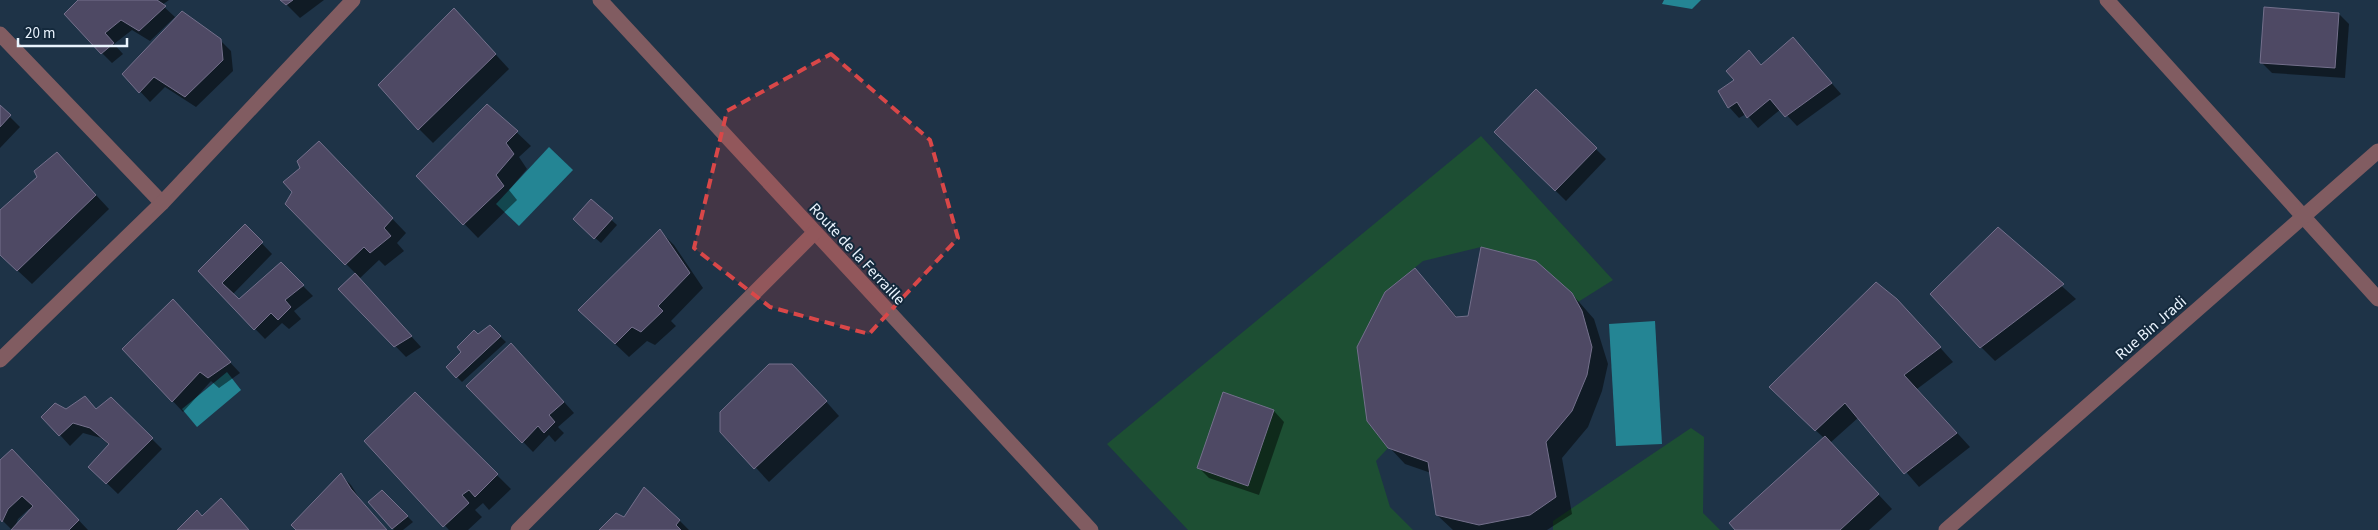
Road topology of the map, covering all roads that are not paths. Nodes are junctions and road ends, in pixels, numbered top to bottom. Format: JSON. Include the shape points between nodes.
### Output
{"nodes":[{"id":1,"x":353,"y":0,"type":"edge"},
{"id":2,"x":600,"y":0,"type":"edge"},
{"id":3,"x":2107,"y":0,"type":"edge"},
{"id":4,"x":0,"y":34,"type":"edge"},
{"id":5,"x":2378,"y":151,"type":"edge"},
{"id":6,"x":162,"y":203,"type":"junction"},
{"id":7,"x":2303,"y":218,"type":"junction"},
{"id":8,"x":814,"y":233,"type":"junction"},
{"id":9,"x":2378,"y":299,"type":"edge"},
{"id":10,"x":0,"y":360,"type":"edge"},
{"id":11,"x":518,"y":530,"type":"edge"},
{"id":12,"x":1091,"y":530,"type":"edge"},
{"id":13,"x":1946,"y":530,"type":"edge"}],
"edges":[{"from":1,"to":6,"type":"street"},
{"from":2,"to":8,"type":"street","name":"Route de la Ferraille"},
{"from":3,"to":7,"type":"street"},
{"from":4,"to":6,"type":"street"},
{"from":5,"to":7,"type":"street","name":"Rue Bin Jradi"},
{"from":6,"to":10,"type":"street"},
{"from":7,"to":9,"type":"street"},
{"from":7,"to":13,"type":"street","name":"Rue Bin Jradi"},
{"from":8,"to":11,"type":"street"},
{"from":8,"to":12,"type":"street","name":"Route de la Ferraille"}]}
